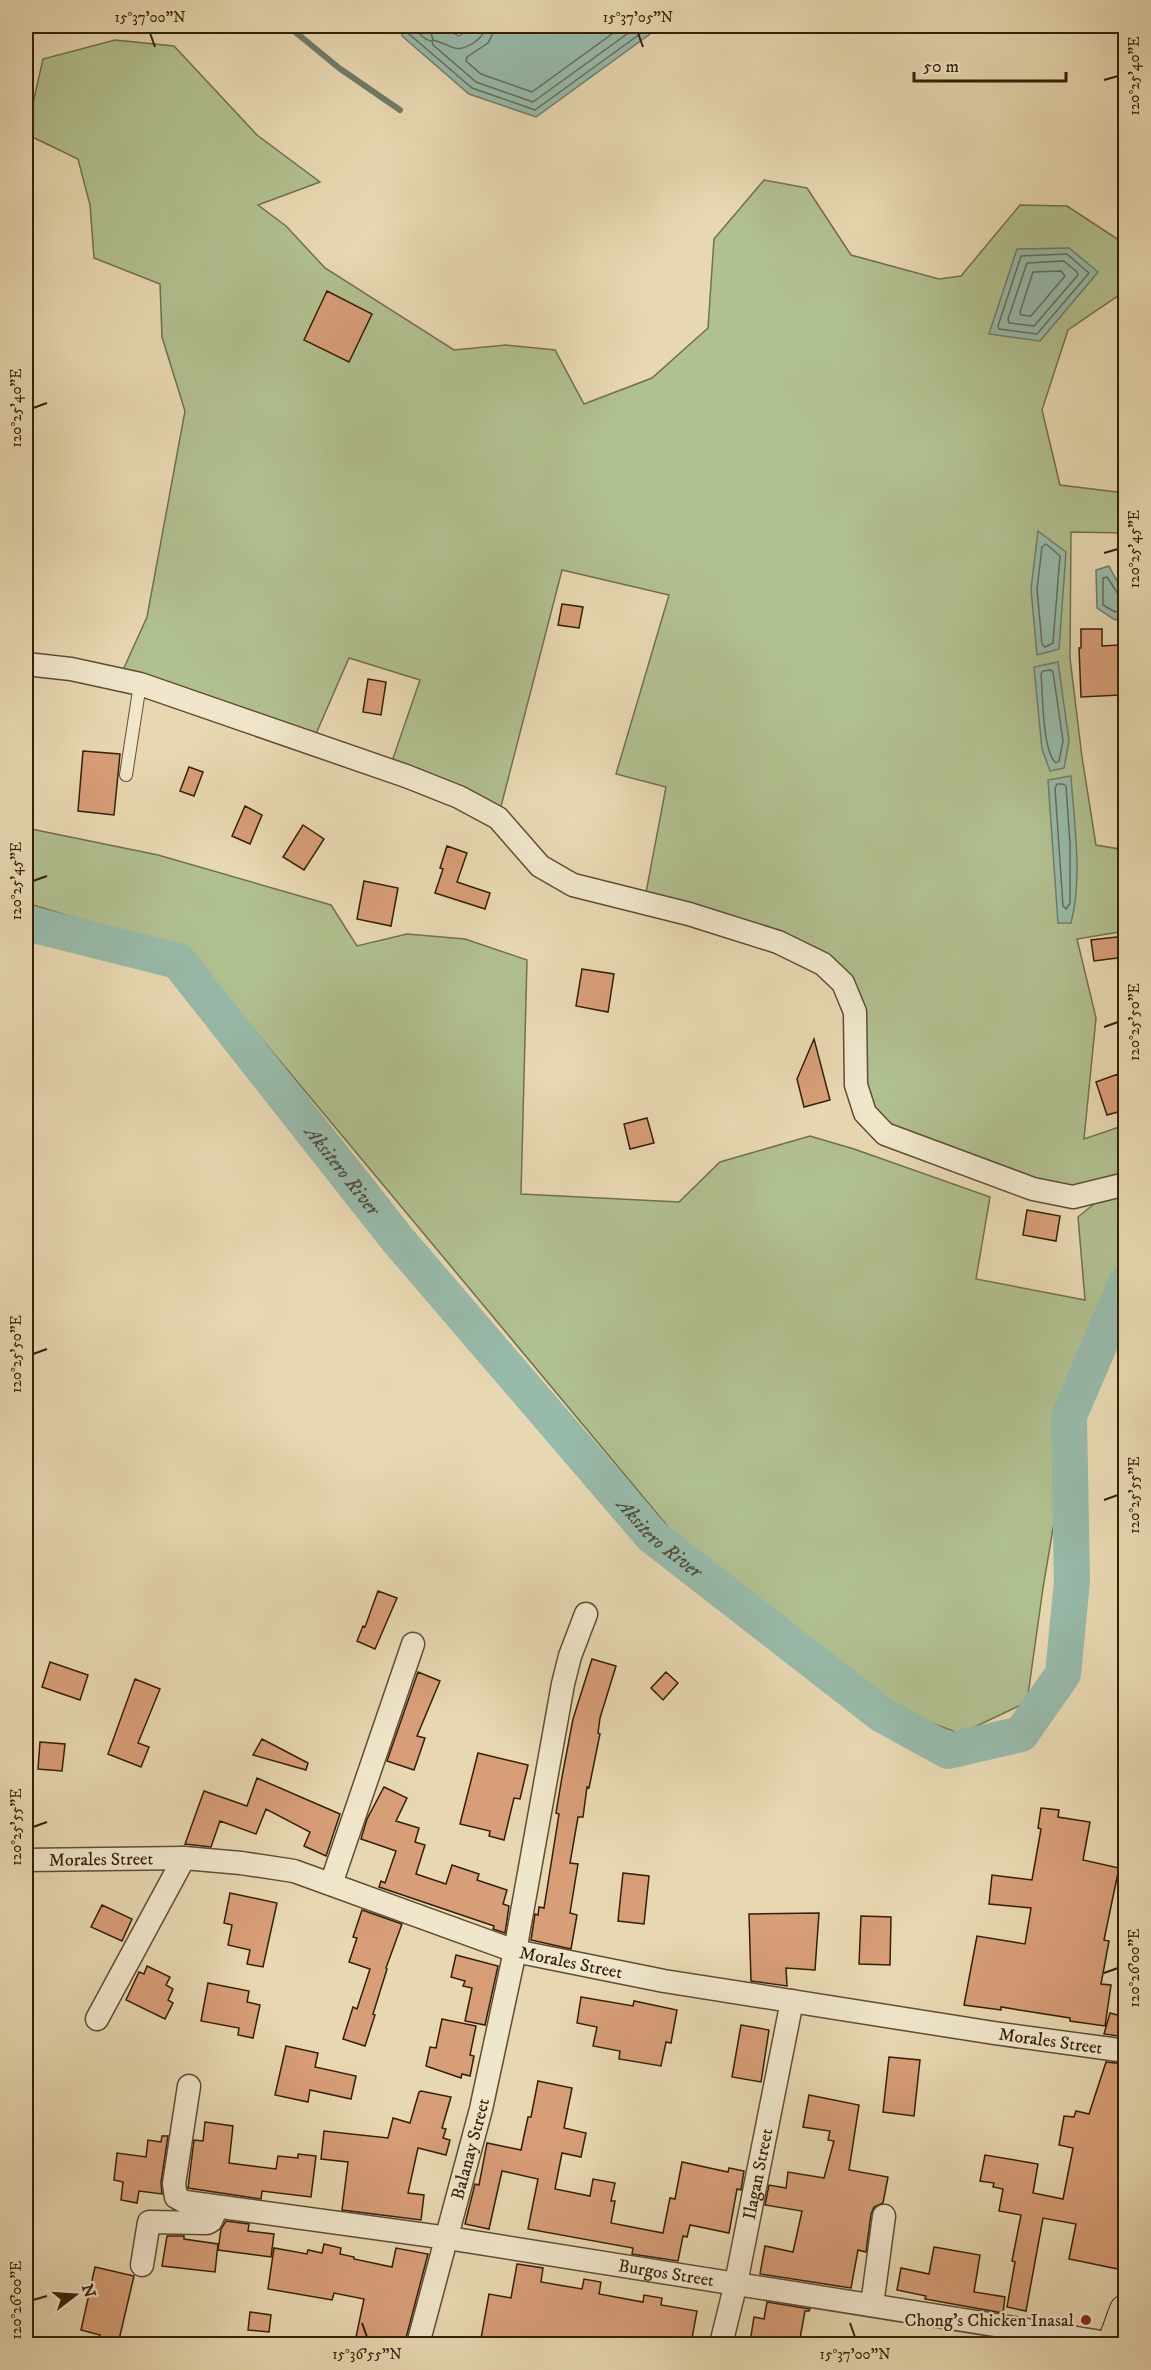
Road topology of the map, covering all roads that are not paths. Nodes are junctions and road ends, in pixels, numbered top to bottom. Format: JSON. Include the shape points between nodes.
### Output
{"nodes":[{"id":1,"x":26,"y":664,"type":"edge"},
{"id":2,"x":140,"y":684,"type":"junction"},
{"id":3,"x":126,"y":775,"type":"dead end"},
{"id":4,"x":1125,"y":1184,"type":"edge"},
{"id":5,"x":586,"y":1614,"type":"dead end"},
{"id":6,"x":413,"y":1644,"type":"dead end"},
{"id":7,"x":184,"y":1858,"type":"junction"},
{"id":8,"x":26,"y":1860,"type":"edge"},
{"id":9,"x":331,"y":1884,"type":"junction"},
{"id":10,"x":515,"y":1951,"type":"junction"},
{"id":11,"x":792,"y":2001,"type":"junction"},
{"id":12,"x":96,"y":2019,"type":"dead end"},
{"id":13,"x":1125,"y":2051,"type":"edge"},
{"id":14,"x":189,"y":2086,"type":"dead end"},
{"id":15,"x":217,"y":2207,"type":"junction"},
{"id":16,"x":884,"y":2216,"type":"dead end"},
{"id":17,"x":448,"y":2238,"type":"junction"},
{"id":18,"x":142,"y":2265,"type":"dead end"},
{"id":19,"x":736,"y":2283,"type":"junction"},
{"id":20,"x":872,"y":2305,"type":"junction"},
{"id":21,"x":1125,"y":2311,"type":"edge"},
{"id":22,"x":418,"y":2344,"type":"edge"},
{"id":23,"x":721,"y":2344,"type":"edge"},
{"id":24,"x":1114,"y":2344,"type":"edge"}],
"edges":[{"from":1,"to":2,"type":"street"},
{"from":2,"to":3,"type":"lane"},
{"from":2,"to":4,"type":"street","via":[[459,797],[498,818],[540,866],[573,885],[689,914],[778,942],[823,964],[843,983],[855,1011],[856,1085],[865,1113],[885,1134],[1043,1191],[1073,1197]]},
{"from":5,"to":10,"type":"street","name":"Balanay Street","via":[[563,1684]]},
{"from":6,"to":9,"type":"street"},
{"from":7,"to":8,"type":"street","name":"Morales Street"},
{"from":7,"to":9,"type":"street","name":"Morales Street","via":[[267,1866]]},
{"from":7,"to":12,"type":"street"},
{"from":9,"to":10,"type":"street","name":"Morales Street"},
{"from":10,"to":11,"type":"street","name":"Morales Street","via":[[664,1981]]},
{"from":10,"to":17,"type":"street","name":"Balanay Street"},
{"from":11,"to":13,"type":"street","name":"Morales Street"},
{"from":11,"to":19,"type":"street","name":"Ilagan Street"},
{"from":14,"to":15,"type":"street","name":"Burgos Street","via":[[174,2184],[176,2197]]},
{"from":15,"to":17,"type":"street","name":"Burgos Street"},
{"from":15,"to":18,"type":"street","via":[[207,2223],[150,2222]]},
{"from":16,"to":20,"type":"street"},
{"from":17,"to":19,"type":"street","name":"Burgos Street"},
{"from":17,"to":22,"type":"street","name":"Balanay Street"},
{"from":19,"to":20,"type":"street","name":"Burgos Street"},
{"from":19,"to":23,"type":"street","name":"Ilagan Street"},
{"from":20,"to":24,"type":"street","name":"Burgos Street"},
{"from":21,"to":24,"type":"highway"}]}
